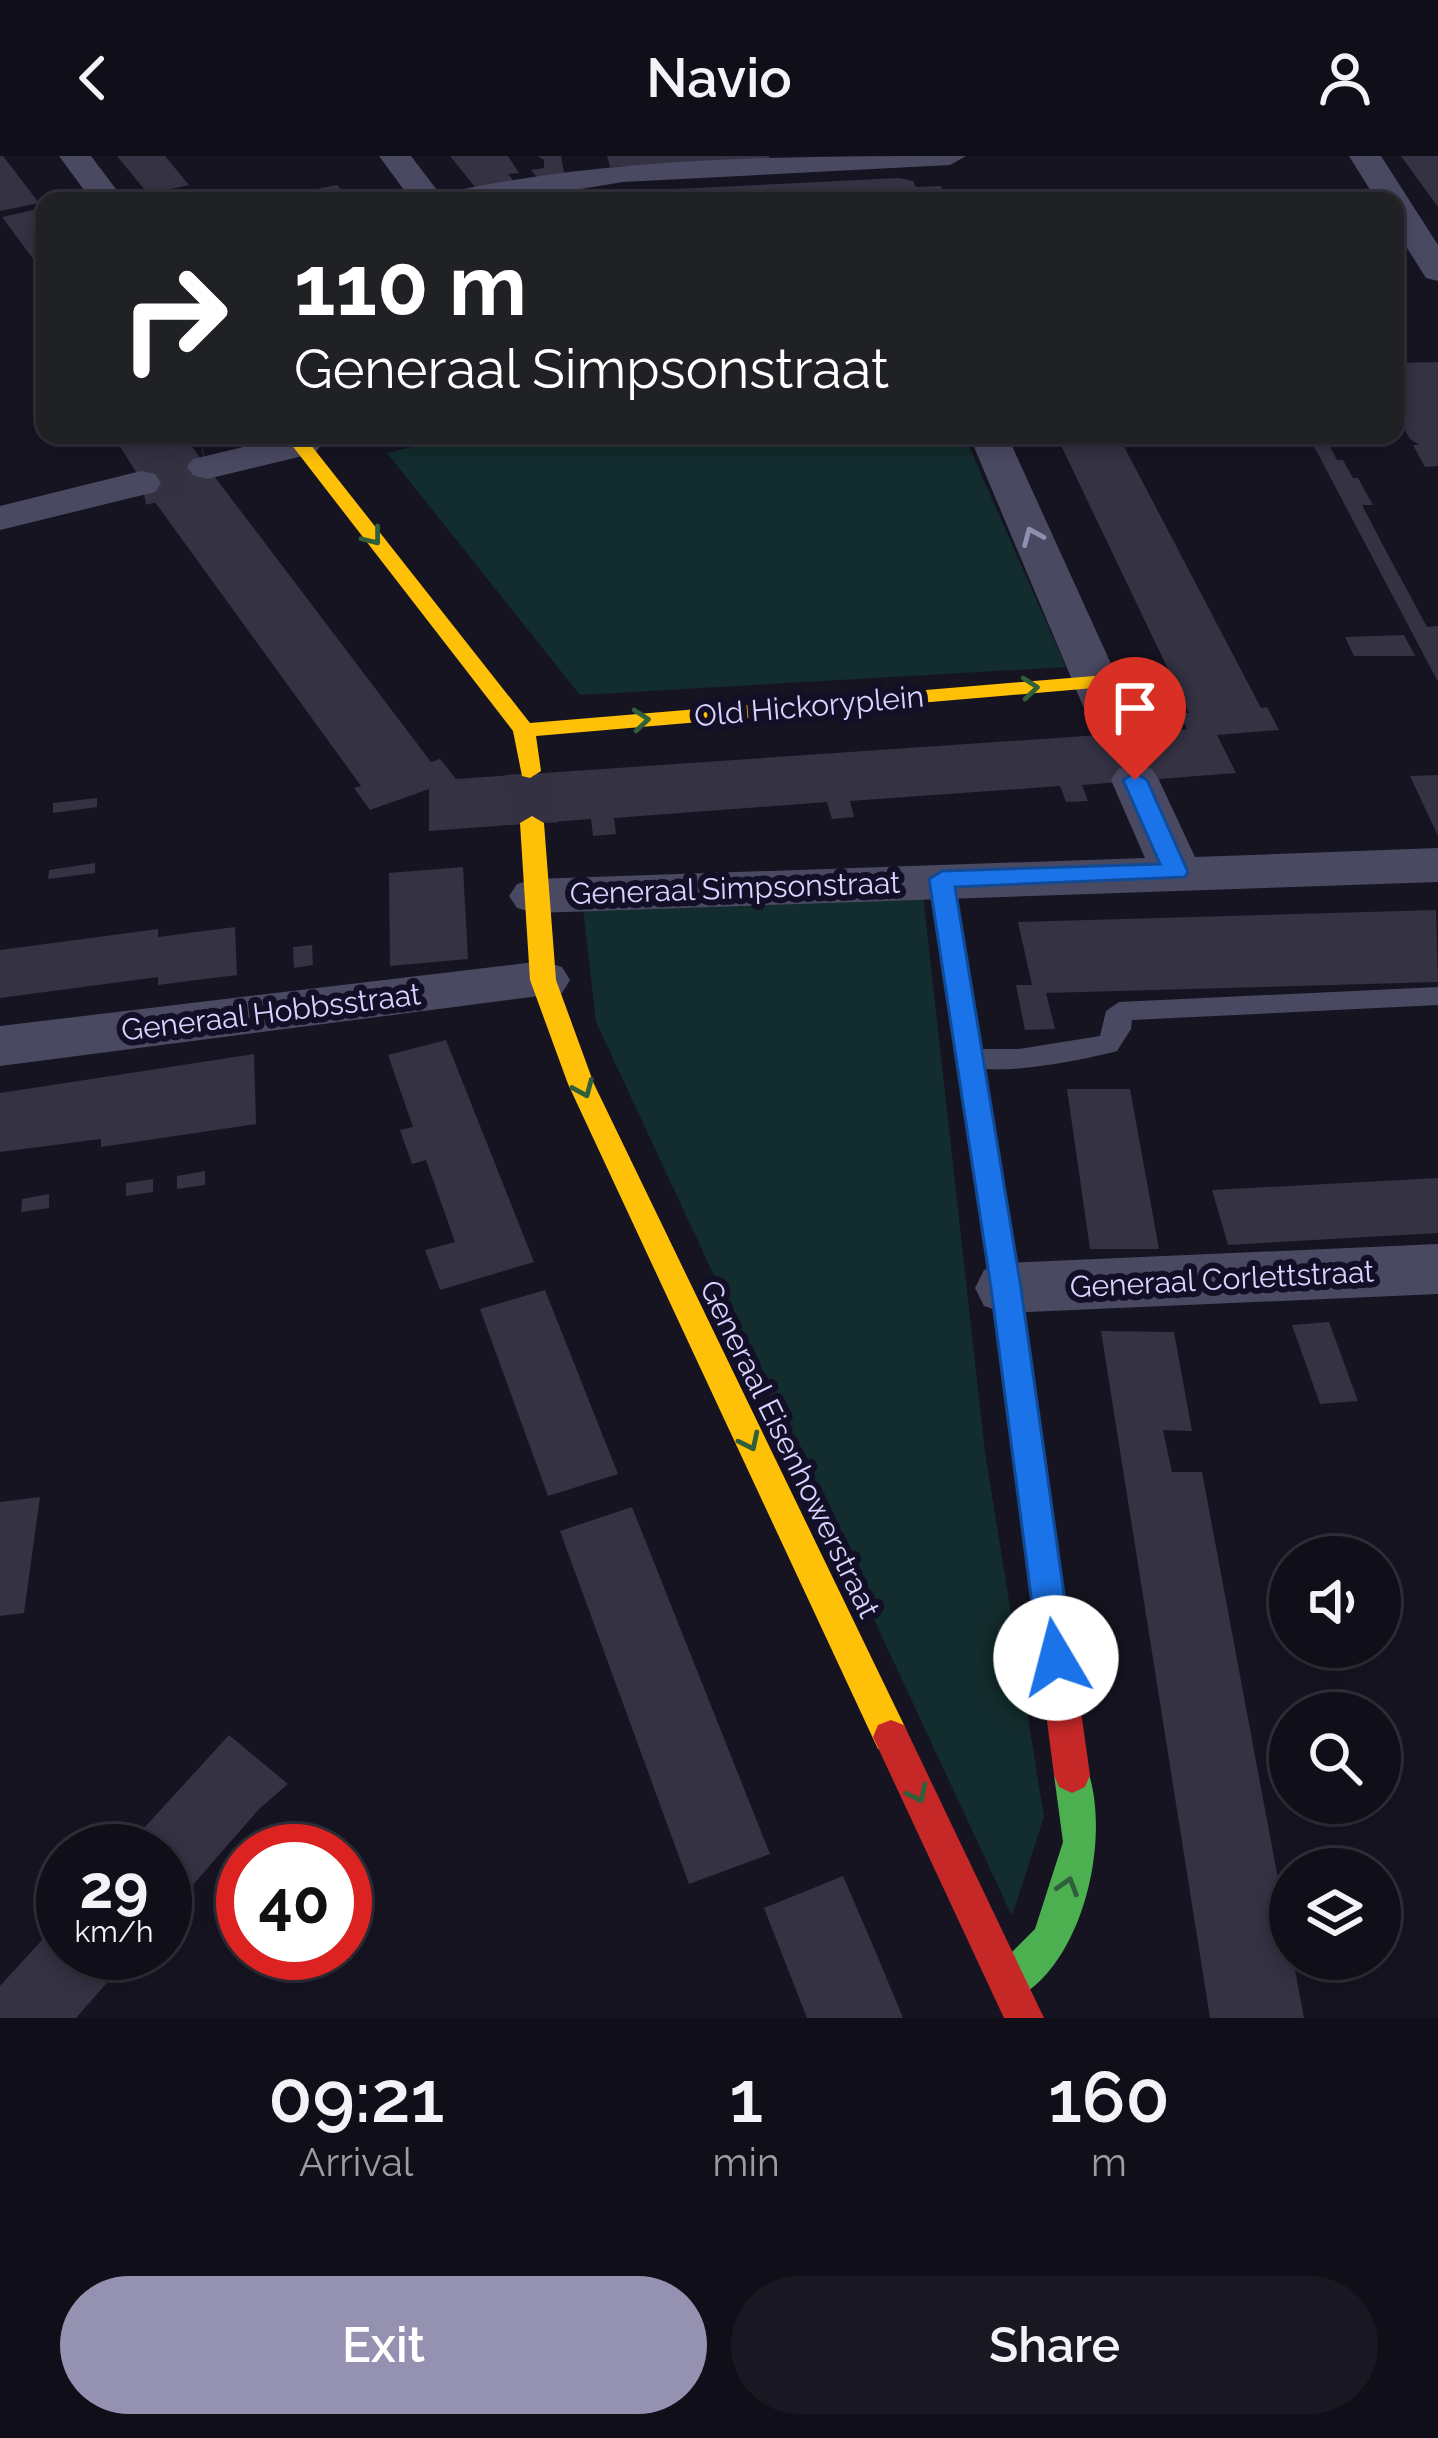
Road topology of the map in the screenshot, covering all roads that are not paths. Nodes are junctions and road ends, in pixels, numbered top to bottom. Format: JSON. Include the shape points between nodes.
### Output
{"nodes":[{"id":1,"x":75,"y":156,"type":"edge"},
{"id":2,"x":395,"y":156,"type":"edge"},
{"id":3,"x":950,"y":156,"type":"edge"},
{"id":4,"x":1365,"y":156,"type":"edge"},
{"id":5,"x":103,"y":192,"type":"edge"},
{"id":6,"x":422,"y":192,"type":"edge"},
{"id":7,"x":503,"y":192,"type":"edge"},
{"id":8,"x":1384,"y":192,"type":"edge"},
{"id":9,"x":1404,"y":230,"type":"edge"},
{"id":10,"x":1431,"y":282,"type":"edge"},
{"id":11,"x":284,"y":444,"type":"edge"},
{"id":12,"x":300,"y":444,"type":"edge"},
{"id":13,"x":992,"y":444,"type":"edge"},
{"id":14,"x":207,"y":467,"type":"tunnel mouth"},
{"id":15,"x":141,"y":484,"type":"tunnel mouth"},
{"id":16,"x":0,"y":518,"type":"edge"},
{"id":17,"x":1094,"y":682,"type":"junction"},
{"id":18,"x":524,"y":730,"type":"junction"},
{"id":19,"x":1118,"y":732,"type":"tunnel mouth"},
{"id":20,"x":531,"y":774,"type":"tunnel mouth"},
{"id":21,"x":1135,"y":780,"type":"tunnel mouth"},
{"id":22,"x":532,"y":824,"type":"tunnel mouth"},
{"id":23,"x":1438,"y":865,"type":"edge"},
{"id":24,"x":1176,"y":872,"type":"junction"},
{"id":25,"x":942,"y":879,"type":"junction"},
{"id":26,"x":535,"y":896,"type":"junction"},
{"id":27,"x":543,"y":980,"type":"junction"},
{"id":28,"x":1438,"y":996,"type":"edge"},
{"id":29,"x":0,"y":1046,"type":"edge"},
{"id":30,"x":970,"y":1059,"type":"junction"},
{"id":31,"x":1438,"y":1269,"type":"edge"},
{"id":32,"x":1006,"y":1288,"type":"junction"},
{"id":33,"x":1009,"y":1983,"type":"junction"},
{"id":34,"x":1024,"y":2018,"type":"edge"}],
"edges":[{"from":1,"to":5,"type":"street"},
{"from":2,"to":6,"type":"street"},
{"from":3,"to":7,"type":"street","via":[[623,172]]},
{"from":4,"to":8,"type":"street"},
{"from":9,"to":10,"type":"street"},
{"from":11,"to":14,"type":"street"},
{"from":12,"to":18,"type":"street","one_way":true},
{"from":17,"to":13,"type":"street","one_way":true},
{"from":15,"to":16,"type":"street"},
{"from":18,"to":17,"type":"street","name":"Old Hickoryplein","one_way":true},
{"from":17,"to":19,"type":"street"},
{"from":18,"to":20,"type":"street"},
{"from":21,"to":24,"type":"street"},
{"from":22,"to":26,"type":"street"},
{"from":23,"to":24,"type":"street","name":"Generaal Simpsonstraat"},
{"from":24,"to":25,"type":"street","name":"Generaal Simpsonstraat"},
{"from":25,"to":26,"type":"street","name":"Generaal Simpsonstraat"},
{"from":25,"to":30,"type":"street"},
{"from":26,"to":27,"type":"street","name":"Generaal Eisenhowerstraat"},
{"from":27,"to":29,"type":"street","name":"Generaal Hobbsstraat"},
{"from":27,"to":33,"type":"street","name":"Generaal Eisenhowerstraat","one_way":true,"via":[[629,1189]]},
{"from":28,"to":30,"type":"lane","via":[[1119,1010],[1108,1044]]},
{"from":30,"to":32,"type":"street"},
{"from":31,"to":32,"type":"street","name":"Generaal Corlettstraat"},
{"from":33,"to":32,"type":"street","one_way":true,"via":[[1051,1941],[1081,1842]]},
{"from":33,"to":34,"type":"street","name":"Generaal Eisenhowerstraat"}]}
